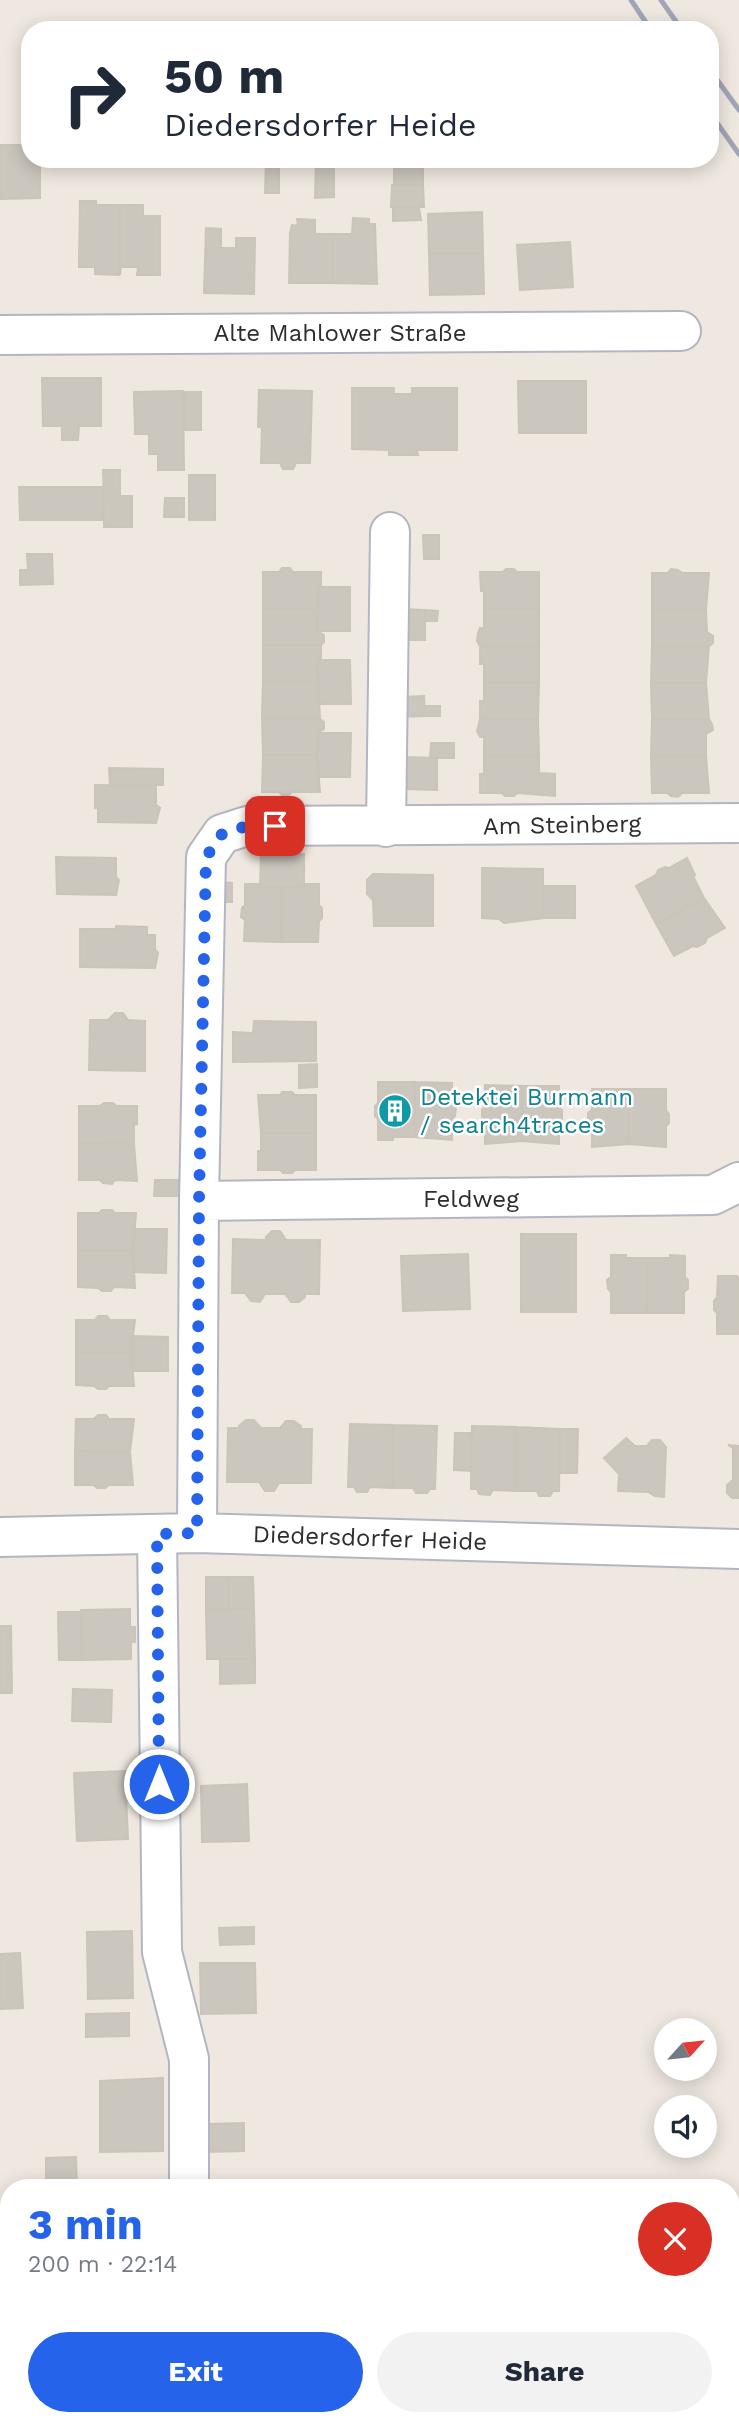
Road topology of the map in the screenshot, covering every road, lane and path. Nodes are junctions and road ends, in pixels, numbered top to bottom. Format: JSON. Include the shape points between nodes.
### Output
{"nodes":[{"id":1,"x":681,"y":331,"type":"dead end"},
{"id":2,"x":0,"y":335,"type":"edge"},
{"id":3,"x":390,"y":532,"type":"dead end"},
{"id":4,"x":739,"y":823,"type":"edge"},
{"id":5,"x":386,"y":827,"type":"junction"},
{"id":6,"x":739,"y":1182,"type":"edge"},
{"id":7,"x":199,"y":1201,"type":"junction"},
{"id":8,"x":197,"y":1533,"type":"junction"},
{"id":9,"x":157,"y":1534,"type":"junction"},
{"id":10,"x":0,"y":1537,"type":"edge"},
{"id":11,"x":739,"y":1549,"type":"edge"},
{"id":12,"x":189,"y":2179,"type":"edge"}],
"edges":[{"from":1,"to":2,"type":"street","name":"Alte Mahlower Straße"},
{"from":3,"to":5,"type":"street"},
{"from":4,"to":5,"type":"street","name":"Am Steinberg"},
{"from":5,"to":7,"type":"street","name":"Am Steinberg","via":[[247,826],[222,834],[206,857]]},
{"from":6,"to":7,"type":"street","name":"Feldweg","via":[[713,1195]]},
{"from":7,"to":8,"type":"street","name":"Am Steinberg"},
{"from":8,"to":9,"type":"street","name":"Diedersdorfer Heide"},
{"from":8,"to":11,"type":"street","name":"Diedersdorfer Heide"},
{"from":9,"to":10,"type":"street","name":"Diedersdorfer Heide"},
{"from":9,"to":12,"type":"street","via":[[162,1952],[189,2059]]}]}
